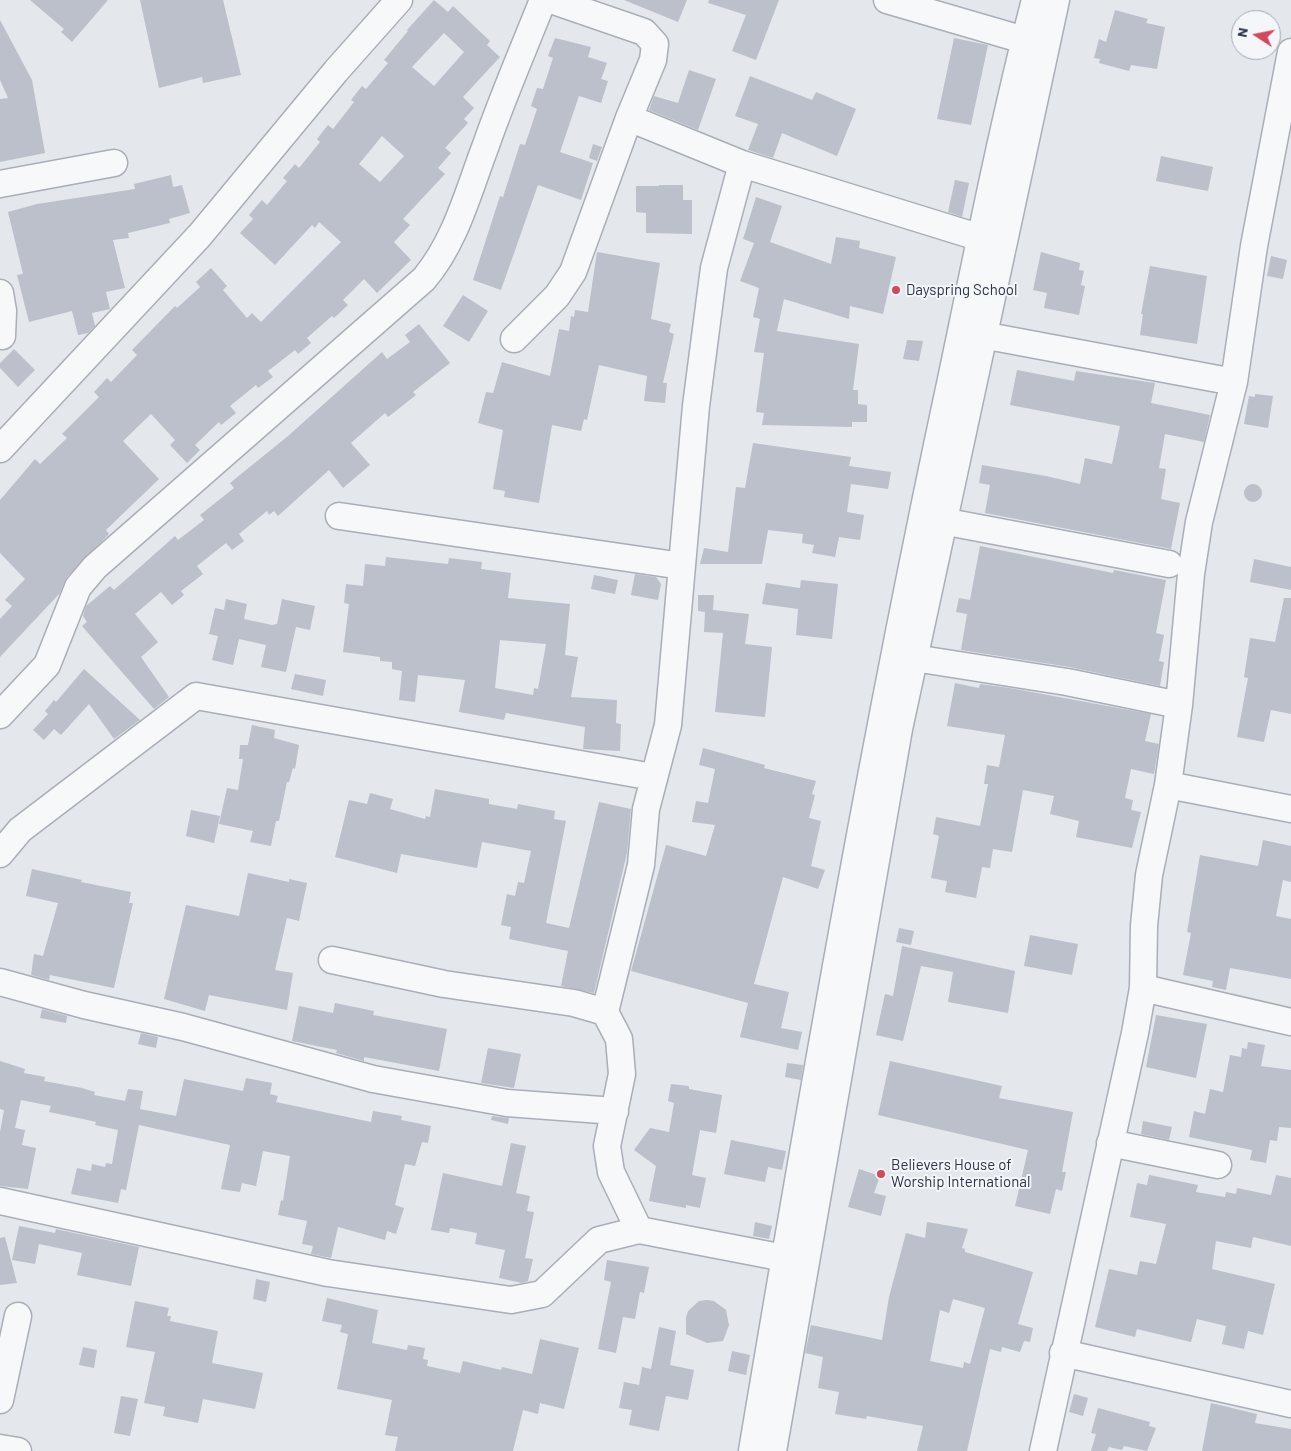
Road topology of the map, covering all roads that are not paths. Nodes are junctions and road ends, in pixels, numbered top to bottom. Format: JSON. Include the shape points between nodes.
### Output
{"nodes":[{"id":1,"x":399,"y":0,"type":"edge"},
{"id":2,"x":543,"y":0,"type":"edge"},
{"id":3,"x":550,"y":0,"type":"edge"},
{"id":4,"x":887,"y":0,"type":"edge"},
{"id":5,"x":1035,"y":0,"type":"edge"},
{"id":6,"x":1056,"y":0,"type":"edge"},
{"id":7,"x":1024,"y":40,"type":"junction"},
{"id":8,"x":1291,"y":53,"type":"edge"},
{"id":9,"x":629,"y":118,"type":"junction"},
{"id":10,"x":114,"y":163,"type":"dead end"},
{"id":11,"x":742,"y":164,"type":"junction"},
{"id":12,"x":0,"y":184,"type":"edge"},
{"id":13,"x":981,"y":238,"type":"junction"},
{"id":14,"x":0,"y":293,"type":"edge"},
{"id":15,"x":982,"y":335,"type":"junction"},
{"id":16,"x":2,"y":336,"type":"dead end"},
{"id":17,"x":514,"y":339,"type":"dead end"},
{"id":18,"x":1234,"y":382,"type":"junction"},
{"id":19,"x":0,"y":449,"type":"edge"},
{"id":20,"x":339,"y":516,"type":"dead end"},
{"id":21,"x":942,"y":521,"type":"junction"},
{"id":22,"x":1169,"y":564,"type":"dead end"},
{"id":23,"x":682,"y":566,"type":"junction"},
{"id":24,"x":914,"y":658,"type":"junction"},
{"id":25,"x":1179,"y":705,"type":"junction"},
{"id":26,"x":0,"y":715,"type":"edge"},
{"id":27,"x":653,"y":777,"type":"junction"},
{"id":28,"x":1168,"y":785,"type":"junction"},
{"id":29,"x":1291,"y":809,"type":"edge"},
{"id":30,"x":0,"y":854,"type":"edge"},
{"id":31,"x":332,"y":960,"type":"dead end"},
{"id":32,"x":0,"y":982,"type":"edge"},
{"id":33,"x":1143,"y":988,"type":"junction"},
{"id":34,"x":605,"y":1012,"type":"junction"},
{"id":35,"x":1291,"y":1022,"type":"edge"},
{"id":36,"x":615,"y":1111,"type":"junction"},
{"id":37,"x":1110,"y":1143,"type":"junction"},
{"id":38,"x":1218,"y":1165,"type":"dead end"},
{"id":39,"x":0,"y":1202,"type":"edge"},
{"id":40,"x":639,"y":1230,"type":"junction"},
{"id":41,"x":795,"y":1260,"type":"junction"},
{"id":42,"x":18,"y":1316,"type":"dead end"},
{"id":43,"x":1063,"y":1353,"type":"junction"},
{"id":44,"x":0,"y":1400,"type":"edge"},
{"id":45,"x":1291,"y":1404,"type":"edge"},
{"id":46,"x":0,"y":1448,"type":"edge"},
{"id":47,"x":18,"y":1451,"type":"edge"},
{"id":48,"x":752,"y":1451,"type":"edge"},
{"id":49,"x":773,"y":1451,"type":"edge"},
{"id":50,"x":1043,"y":1451,"type":"edge"}],
"edges":[{"from":1,"to":19,"type":"street","via":[[200,235]]},
{"from":2,"to":26,"type":"street","via":[[457,226],[440,260],[424,279],[95,567],[78,587],[47,665]]},
{"from":3,"to":9,"type":"street","via":[[644,32],[655,44],[654,60]]},
{"from":4,"to":7,"type":"street"},
{"from":5,"to":7,"type":"street"},
{"from":6,"to":15,"type":"street"},
{"from":7,"to":13,"type":"street"},
{"from":8,"to":18,"type":"street","via":[[1254,246]]},
{"from":9,"to":11,"type":"street"},
{"from":9,"to":17,"type":"street","via":[[573,272],[558,296]]},
{"from":10,"to":12,"type":"street"},
{"from":11,"to":13,"type":"street"},
{"from":11,"to":23,"type":"street","via":[[714,268],[696,406]]},
{"from":13,"to":41,"type":"street","via":[[871,775]]},
{"from":14,"to":16,"type":"street"},
{"from":15,"to":18,"type":"street"},
{"from":15,"to":21,"type":"street"},
{"from":18,"to":25,"type":"street","via":[[1199,522]]},
{"from":20,"to":23,"type":"street"},
{"from":21,"to":22,"type":"street"},
{"from":21,"to":24,"type":"street"},
{"from":23,"to":27,"type":"street","via":[[668,725]]},
{"from":24,"to":25,"type":"street","via":[[1067,682]]},
{"from":24,"to":41,"type":"street"},
{"from":25,"to":28,"type":"street"},
{"from":27,"to":30,"type":"street","via":[[196,696],[20,830]]},
{"from":27,"to":34,"type":"street","via":[[640,865]]},
{"from":28,"to":29,"type":"street"},
{"from":28,"to":33,"type":"street","via":[[1149,875]]},
{"from":31,"to":34,"type":"street","via":[[444,984],[574,1002]]},
{"from":32,"to":36,"type":"street","via":[[183,1027],[372,1079],[507,1103]]},
{"from":33,"to":35,"type":"street"},
{"from":33,"to":37,"type":"street"},
{"from":34,"to":36,"type":"street","via":[[619,1039],[622,1074]]},
{"from":36,"to":40,"type":"street","via":[[607,1146],[610,1172]]},
{"from":37,"to":38,"type":"street"},
{"from":37,"to":43,"type":"street"},
{"from":39,"to":40,"type":"street","via":[[328,1273],[511,1300],[542,1294],[599,1240]]},
{"from":40,"to":41,"type":"street"},
{"from":41,"to":48,"type":"street"},
{"from":41,"to":49,"type":"street"},
{"from":42,"to":44,"type":"street"},
{"from":43,"to":45,"type":"street"},
{"from":43,"to":50,"type":"street"},
{"from":46,"to":47,"type":"street"}]}
